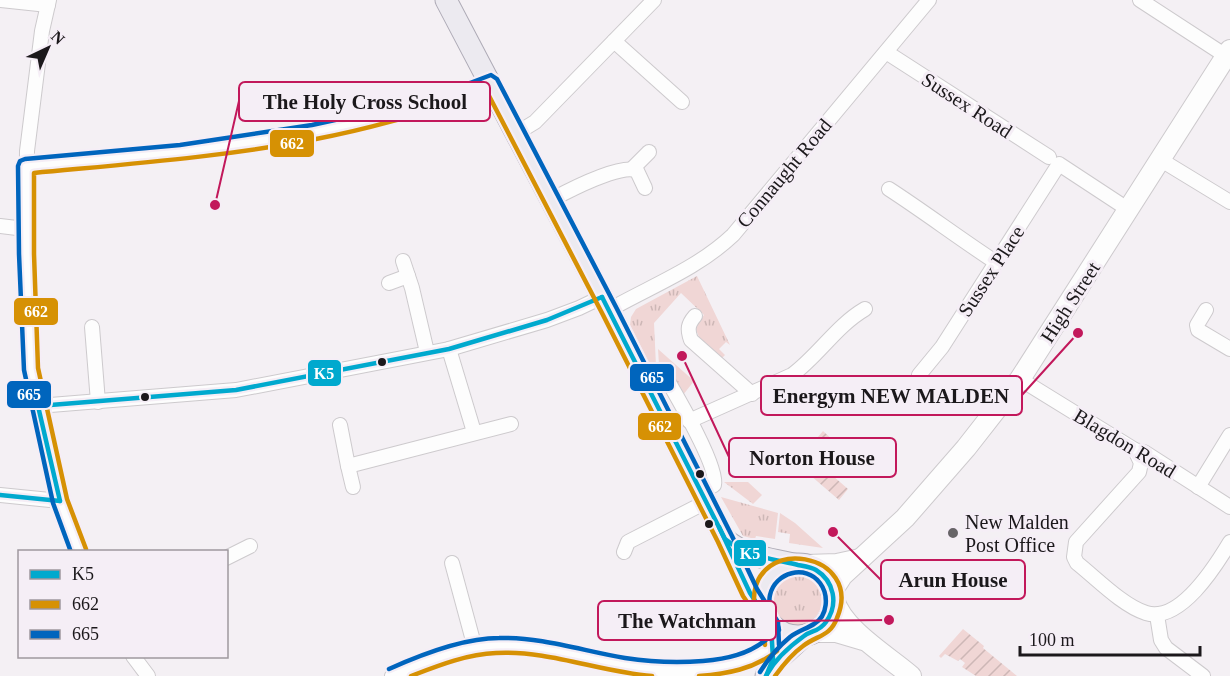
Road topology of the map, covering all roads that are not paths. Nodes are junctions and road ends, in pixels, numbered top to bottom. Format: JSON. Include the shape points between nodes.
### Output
{"nodes":[{"id":1,"x":1,"y":0,"type":"edge"},
{"id":2,"x":446,"y":0,"type":"edge"},
{"id":3,"x":654,"y":0,"type":"edge"},
{"id":4,"x":929,"y":0,"type":"edge"},
{"id":5,"x":1140,"y":0,"type":"edge"},
{"id":6,"x":49,"y":2,"type":"edge"},
{"id":7,"x":614,"y":41,"type":"junction"},
{"id":8,"x":885,"y":52,"type":"junction"},
{"id":9,"x":1228,"y":53,"type":"edge"},
{"id":10,"x":490,"y":82,"type":"junction"},
{"id":11,"x":682,"y":102,"type":"dead end"},
{"id":12,"x":517,"y":133,"type":"junction"},
{"id":13,"x":648,"y":152,"type":"dead end"},
{"id":14,"x":1161,"y":160,"type":"junction"},
{"id":15,"x":1054,"y":161,"type":"junction"},
{"id":16,"x":26,"y":166,"type":"junction"},
{"id":17,"x":633,"y":168,"type":"junction"},
{"id":18,"x":645,"y":188,"type":"dead end"},
{"id":19,"x":889,"y":189,"type":"dead end"},
{"id":20,"x":551,"y":200,"type":"junction"},
{"id":21,"x":1230,"y":202,"type":"edge"},
{"id":22,"x":1129,"y":210,"type":"junction"},
{"id":23,"x":0,"y":226,"type":"edge"},
{"id":24,"x":25,"y":229,"type":"junction"},
{"id":25,"x":403,"y":261,"type":"dead end"},
{"id":26,"x":996,"y":263,"type":"junction"},
{"id":27,"x":408,"y":276,"type":"junction"},
{"id":28,"x":389,"y":283,"type":"dead end"},
{"id":29,"x":606,"y":304,"type":"junction"},
{"id":30,"x":865,"y":309,"type":"dead end"},
{"id":31,"x":1206,"y":310,"type":"dead end"},
{"id":32,"x":695,"y":316,"type":"dead end"},
{"id":33,"x":92,"y":327,"type":"dead end"},
{"id":34,"x":449,"y":349,"type":"junction"},
{"id":35,"x":1230,"y":349,"type":"edge"},
{"id":36,"x":427,"y":352,"type":"junction"},
{"id":37,"x":919,"y":375,"type":"dead end"},
{"id":38,"x":643,"y":377,"type":"junction"},
{"id":39,"x":1020,"y":379,"type":"junction"},
{"id":40,"x":752,"y":393,"type":"junction"},
{"id":41,"x":98,"y":402,"type":"junction"},
{"id":42,"x":38,"y":406,"type":"junction"},
{"id":43,"x":689,"y":421,"type":"junction"},
{"id":44,"x":511,"y":424,"type":"dead end"},
{"id":45,"x":340,"y":425,"type":"dead end"},
{"id":46,"x":474,"y":432,"type":"junction"},
{"id":47,"x":1230,"y":435,"type":"edge"},
{"id":48,"x":1135,"y":450,"type":"junction"},
{"id":49,"x":348,"y":465,"type":"junction"},
{"id":50,"x":353,"y":487,"type":"dead end"},
{"id":51,"x":1198,"y":487,"type":"junction"},
{"id":52,"x":0,"y":495,"type":"edge"},
{"id":53,"x":704,"y":497,"type":"junction"},
{"id":54,"x":60,"y":501,"type":"junction"},
{"id":55,"x":1230,"y":507,"type":"edge"},
{"id":56,"x":725,"y":538,"type":"junction"},
{"id":57,"x":1230,"y":542,"type":"edge"},
{"id":58,"x":250,"y":546,"type":"dead end"},
{"id":59,"x":78,"y":550,"type":"edge"},
{"id":60,"x":624,"y":552,"type":"dead end"},
{"id":61,"x":228,"y":557,"type":"edge"},
{"id":62,"x":860,"y":559,"type":"junction"},
{"id":63,"x":452,"y":563,"type":"dead end"},
{"id":64,"x":800,"y":565,"type":"junction"},
{"id":65,"x":833,"y":595,"type":"junction"},
{"id":66,"x":1157,"y":615,"type":"junction"},
{"id":67,"x":810,"y":634,"type":"junction"},
{"id":68,"x":868,"y":642,"type":"junction"},
{"id":69,"x":475,"y":648,"type":"junction"},
{"id":70,"x":767,"y":650,"type":"edge"},
{"id":71,"x":134,"y":658,"type":"edge"},
{"id":72,"x":736,"y":664,"type":"junction"},
{"id":73,"x":1199,"y":672,"type":"edge"},
{"id":74,"x":148,"y":676,"type":"edge"},
{"id":75,"x":392,"y":676,"type":"edge"},
{"id":76,"x":911,"y":676,"type":"edge"}],
"edges":[{"from":1,"to":6,"type":"street"},
{"from":2,"to":10,"type":"main road"},
{"from":3,"to":7,"type":"street"},
{"from":4,"to":8,"type":"street","name":"Connaught Road"},
{"from":5,"to":9,"type":"street"},
{"from":6,"to":16,"type":"street"},
{"from":7,"to":11,"type":"street"},
{"from":7,"to":12,"type":"street","via":[[535,122]]},
{"from":8,"to":15,"type":"street","name":"Sussex Road"},
{"from":8,"to":29,"type":"street","name":"Connaught Road","via":[[720,248],[696,264]]},
{"from":9,"to":14,"type":"main road","name":"High Street"},
{"from":10,"to":12,"type":"main road"},
{"from":10,"to":16,"type":"street","via":[[382,117],[313,132],[182,152]]},
{"from":12,"to":20,"type":"main road"},
{"from":13,"to":17,"type":"street"},
{"from":14,"to":21,"type":"street"},
{"from":14,"to":22,"type":"main road","name":"High Street"},
{"from":15,"to":22,"type":"street","name":"Sussex Road"},
{"from":15,"to":26,"type":"street","name":"Sussex Place"},
{"from":16,"to":24,"type":"street"},
{"from":17,"to":18,"type":"street"},
{"from":17,"to":20,"type":"street","via":[[604,175]]},
{"from":19,"to":26,"type":"street"},
{"from":20,"to":29,"type":"main road"},
{"from":22,"to":39,"type":"main road","name":"High Street"},
{"from":23,"to":24,"type":"street"},
{"from":24,"to":42,"type":"street","via":[[31,369]]},
{"from":25,"to":27,"type":"street"},
{"from":26,"to":37,"type":"street","name":"Sussex Place","via":[[942,347]]},
{"from":27,"to":28,"type":"street"},
{"from":27,"to":36,"type":"street"},
{"from":29,"to":34,"type":"street","name":"Connaught Road","via":[[579,308]]},
{"from":29,"to":38,"type":"main road"},
{"from":30,"to":40,"type":"street","via":[[852,316],[792,375]]},
{"from":31,"to":35,"type":"street","via":[[1198,330]]},
{"from":32,"to":40,"type":"street","via":[[687,332],[691,340]]},
{"from":33,"to":41,"type":"street"},
{"from":34,"to":36,"type":"street","name":"Connaught Road"},
{"from":34,"to":46,"type":"street"},
{"from":36,"to":41,"type":"street","name":"Connaught Road","via":[[236,390]]},
{"from":38,"to":43,"type":"street","via":[[659,373],[665,376]]},
{"from":38,"to":53,"type":"main road"},
{"from":39,"to":48,"type":"street","name":"Blagdon Road"},
{"from":39,"to":62,"type":"main road","name":"High Street","via":[[913,510]]},
{"from":40,"to":43,"type":"street"},
{"from":41,"to":42,"type":"street","name":"Connaught Road"},
{"from":42,"to":54,"type":"street"},
{"from":43,"to":53,"type":"street","via":[[715,480]]},
{"from":44,"to":46,"type":"street"},
{"from":45,"to":49,"type":"street"},
{"from":46,"to":49,"type":"street"},
{"from":47,"to":51,"type":"street"},
{"from":48,"to":51,"type":"street","name":"Blagdon Road"},
{"from":48,"to":66,"type":"street","via":[[1141,463],[1139,472],[1076,542],[1074,557],[1128,603],[1144,613]]},
{"from":49,"to":50,"type":"street"},
{"from":51,"to":55,"type":"street","name":"Blagdon Road"},
{"from":52,"to":54,"type":"street"},
{"from":53,"to":56,"type":"main road"},
{"from":53,"to":60,"type":"street","via":[[628,542]]},
{"from":54,"to":59,"type":"street"},
{"from":56,"to":64,"type":"main road","via":[[745,552]]},
{"from":56,"to":70,"type":"main road","via":[[750,593]]},
{"from":57,"to":66,"type":"street","via":[[1189,596],[1168,612]]},
{"from":58,"to":61,"type":"street"},
{"from":62,"to":64,"type":"main road","name":"High Street"},
{"from":62,"to":65,"type":"main road","name":"High Street","via":[[842,576]]},
{"from":63,"to":69,"type":"street"},
{"from":64,"to":65,"type":"main road","via":[[822,574]]},
{"from":64,"to":70,"type":"main road","via":[[777,571],[765,585],[762,594]]},
{"from":65,"to":67,"type":"main road","via":[[831,615]]},
{"from":65,"to":68,"type":"main road","via":[[841,616]]},
{"from":66,"to":73,"type":"street","via":[[1166,648]]},
{"from":67,"to":68,"type":"main road","via":[[836,632]]},
{"from":67,"to":70,"type":"main road"},
{"from":67,"to":70,"type":"main road","via":[[786,634]]},
{"from":68,"to":76,"type":"main road"},
{"from":69,"to":72,"type":"street","via":[[527,647],[646,668]]},
{"from":69,"to":75,"type":"street"},
{"from":70,"to":72,"type":"street"},
{"from":70,"to":72,"type":"street","via":[[753,668]]},
{"from":71,"to":74,"type":"street"}]}
